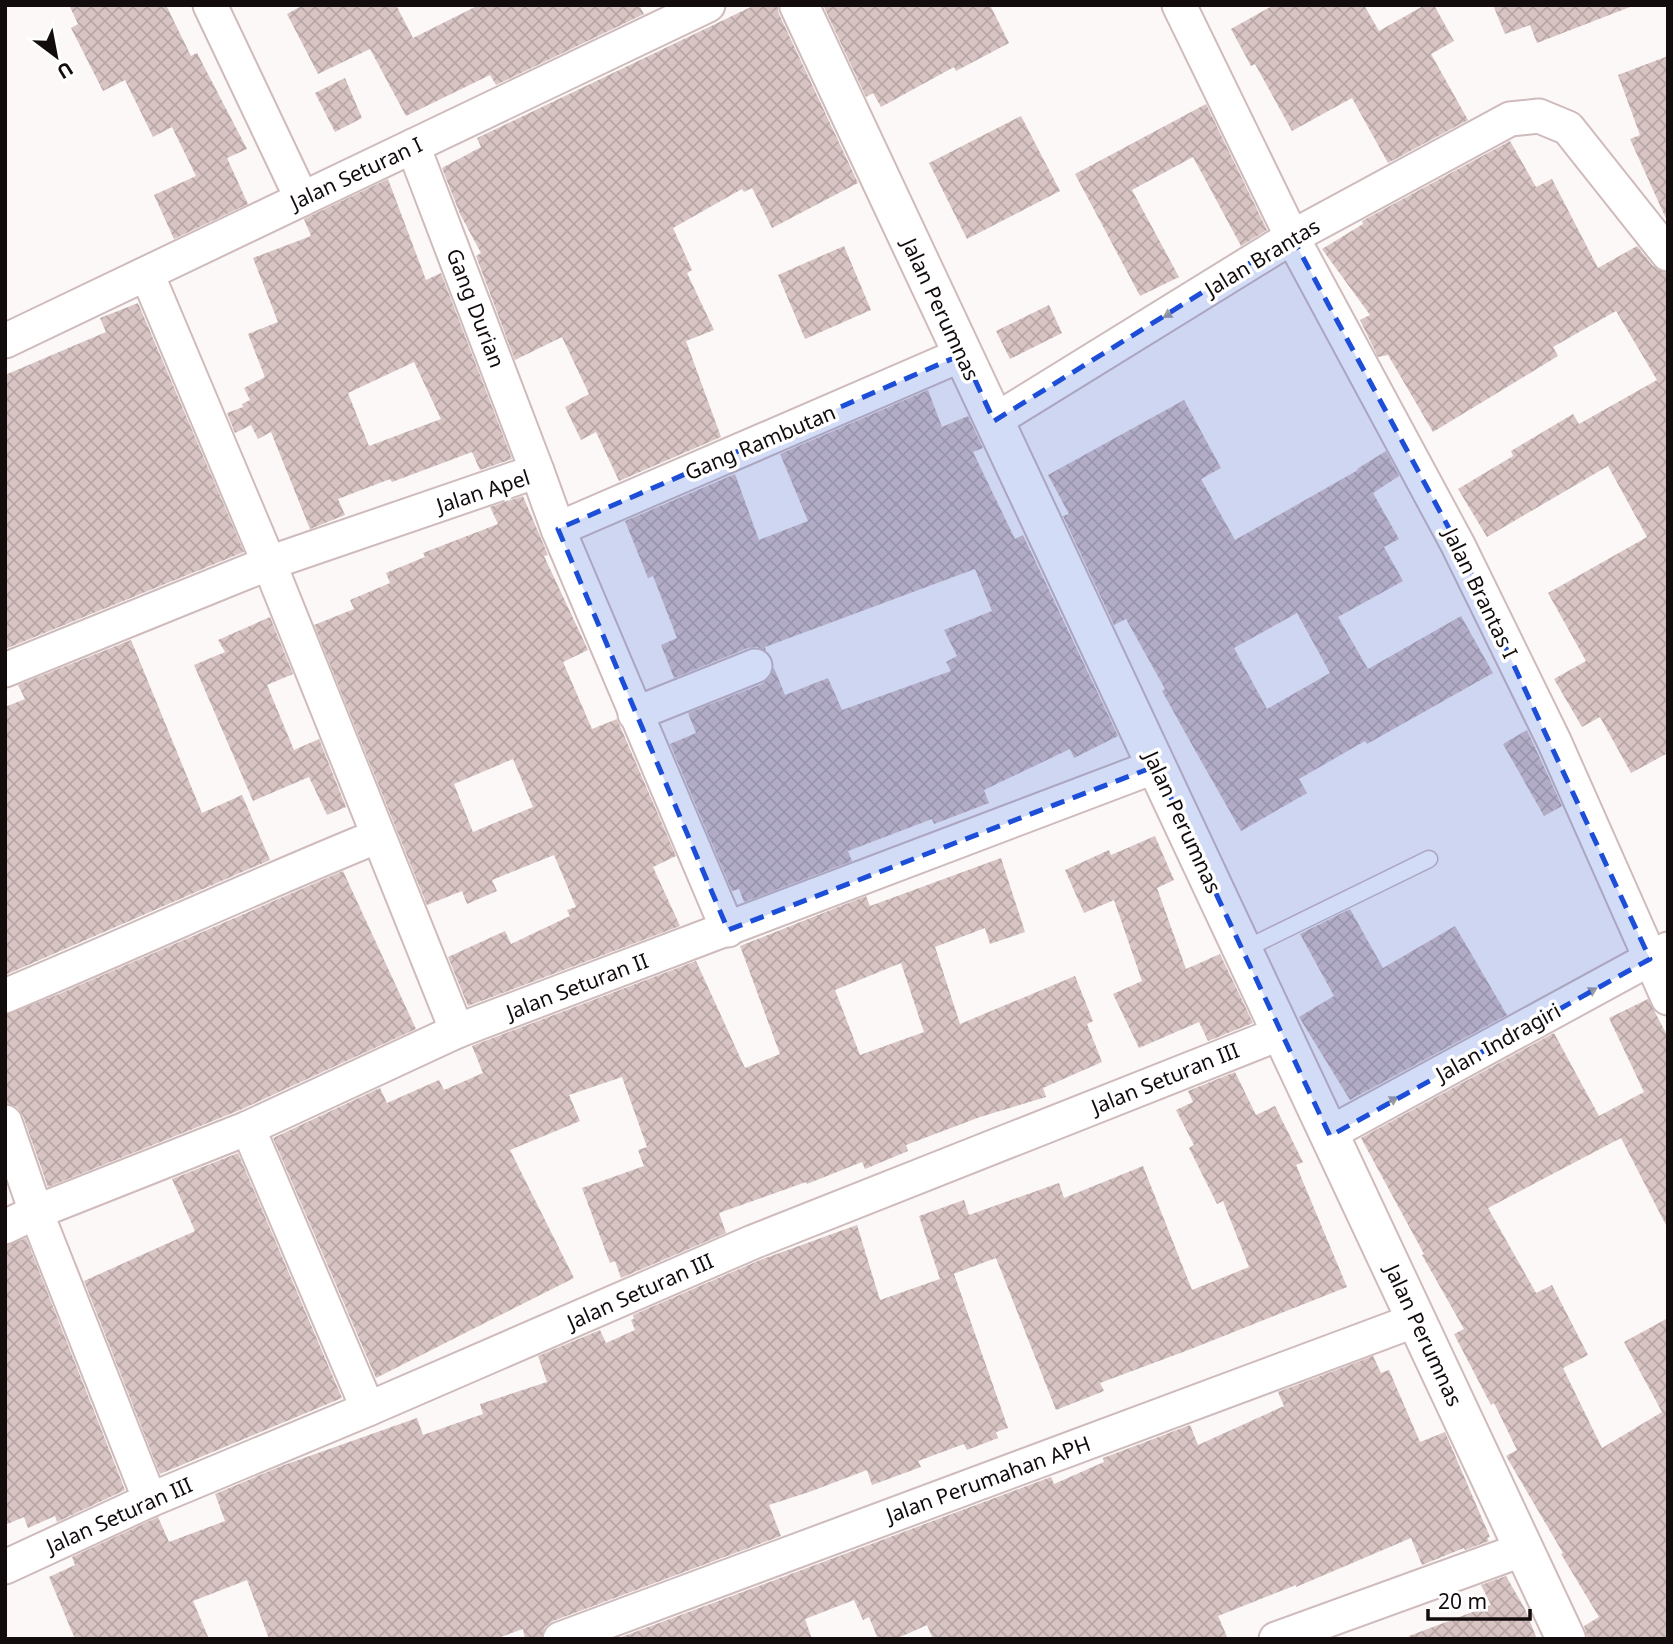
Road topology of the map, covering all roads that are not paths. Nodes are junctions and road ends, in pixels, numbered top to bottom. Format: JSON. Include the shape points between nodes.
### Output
{"nodes":[{"id":1,"x":210,"y":5,"type":"edge"},
{"id":2,"x":708,"y":5,"type":"edge"},
{"id":3,"x":799,"y":5,"type":"edge"},
{"id":4,"x":1179,"y":5,"type":"edge"},
{"id":5,"x":413,"y":146,"type":"junction"},
{"id":6,"x":302,"y":199,"type":"junction"},
{"id":7,"x":1292,"y":237,"type":"junction"},
{"id":8,"x":1668,"y":254,"type":"edge"},
{"id":9,"x":147,"y":274,"type":"junction"},
{"id":10,"x":5,"y":341,"type":"edge"},
{"id":11,"x":962,"y":354,"type":"junction"},
{"id":12,"x":995,"y":421,"type":"junction"},
{"id":13,"x":537,"y":471,"type":"junction"},
{"id":14,"x":558,"y":529,"type":"junction"},
{"id":15,"x":269,"y":563,"type":"junction"},
{"id":16,"x":755,"y":666,"type":"dead end"},
{"id":17,"x":5,"y":670,"type":"edge"},
{"id":18,"x":635,"y":714,"type":"junction"},
{"id":19,"x":1156,"y":766,"type":"junction"},
{"id":20,"x":378,"y":836,"type":"junction"},
{"id":21,"x":1429,"y":859,"type":"dead end"},
{"id":22,"x":728,"y":930,"type":"junction"},
{"id":23,"x":1243,"y":950,"type":"junction"},
{"id":24,"x":1659,"y":954,"type":"edge"},
{"id":25,"x":5,"y":996,"type":"edge"},
{"id":26,"x":1668,"y":998,"type":"edge"},
{"id":27,"x":457,"y":1031,"type":"junction"},
{"id":28,"x":1282,"y":1033,"type":"junction"},
{"id":29,"x":5,"y":1122,"type":"edge"},
{"id":30,"x":248,"y":1128,"type":"junction"},
{"id":31,"x":1330,"y":1136,"type":"junction"},
{"id":32,"x":36,"y":1212,"type":"junction"},
{"id":33,"x":5,"y":1227,"type":"edge"},
{"id":34,"x":1416,"y":1320,"type":"junction"},
{"id":35,"x":368,"y":1409,"type":"junction"},
{"id":36,"x":150,"y":1500,"type":"junction"},
{"id":37,"x":1524,"y":1549,"type":"junction"},
{"id":38,"x":5,"y":1567,"type":"edge"},
{"id":39,"x":560,"y":1639,"type":"edge"},
{"id":40,"x":1276,"y":1639,"type":"edge"},
{"id":41,"x":1566,"y":1639,"type":"edge"}],
"edges":[{"from":1,"to":6,"type":"street"},
{"from":2,"to":5,"type":"street","name":"Jalan Seturan I"},
{"from":3,"to":11,"type":"main road","name":"Jalan Perumnas"},
{"from":4,"to":7,"type":"street","name":"Jalan Brantas I"},
{"from":5,"to":6,"type":"street","name":"Jalan Seturan I"},
{"from":5,"to":13,"type":"street","name":"Gang Durian"},
{"from":6,"to":9,"type":"street","name":"Jalan Seturan I"},
{"from":7,"to":8,"type":"street","name":"Jalan Brantas","via":[[1510,119],[1539,117],[1568,128]]},
{"from":7,"to":12,"type":"street","name":"Jalan Brantas","one_way":true},
{"from":7,"to":24,"type":"street","name":"Jalan Brantas I","via":[[1458,545]]},
{"from":9,"to":10,"type":"street","name":"Jalan Seturan I"},
{"from":9,"to":15,"type":"street"},
{"from":11,"to":12,"type":"main road","name":"Jalan Perumnas"},
{"from":11,"to":14,"type":"street","name":"Gang Rambutan"},
{"from":12,"to":19,"type":"main road","name":"Jalan Perumnas"},
{"from":13,"to":14,"type":"street","name":"Jalan Apel"},
{"from":13,"to":15,"type":"street","name":"Jalan Apel"},
{"from":14,"to":18,"type":"street","name":"Jalan Apel"},
{"from":15,"to":17,"type":"street","name":"Jalan Apel"},
{"from":15,"to":20,"type":"street"},
{"from":16,"to":18,"type":"street"},
{"from":18,"to":22,"type":"street","name":"Jalan Apel"},
{"from":19,"to":22,"type":"street","name":"Jalan Seturan II"},
{"from":19,"to":23,"type":"main road","name":"Jalan Perumnas"},
{"from":20,"to":25,"type":"street"},
{"from":20,"to":27,"type":"street"},
{"from":21,"to":23,"type":"lane"},
{"from":22,"to":27,"type":"street","name":"Jalan Seturan II"},
{"from":23,"to":28,"type":"main road","name":"Jalan Perumnas"},
{"from":24,"to":26,"type":"street","name":"Jalan Brantas I"},
{"from":31,"to":24,"type":"street","name":"Jalan Indragiri","one_way":true},
{"from":27,"to":30,"type":"street","name":"Jalan Seturan II"},
{"from":28,"to":31,"type":"main road","name":"Jalan Perumnas"},
{"from":28,"to":35,"type":"street","name":"Jalan Seturan III","via":[[753,1242]]},
{"from":29,"to":32,"type":"street"},
{"from":30,"to":32,"type":"street","name":"Jalan Seturan II"},
{"from":30,"to":35,"type":"street"},
{"from":31,"to":34,"type":"main road","name":"Jalan Perumnas"},
{"from":32,"to":33,"type":"street","name":"Jalan Seturan II"},
{"from":32,"to":36,"type":"street"},
{"from":34,"to":37,"type":"main road","name":"Jalan Perumnas"},
{"from":34,"to":39,"type":"street","name":"Jalan Perumahan APH"},
{"from":35,"to":36,"type":"street","name":"Jalan Seturan III"},
{"from":36,"to":38,"type":"street","name":"Jalan Seturan III"},
{"from":37,"to":40,"type":"street"},
{"from":37,"to":41,"type":"main road","name":"Jalan Perumnas"}]}
